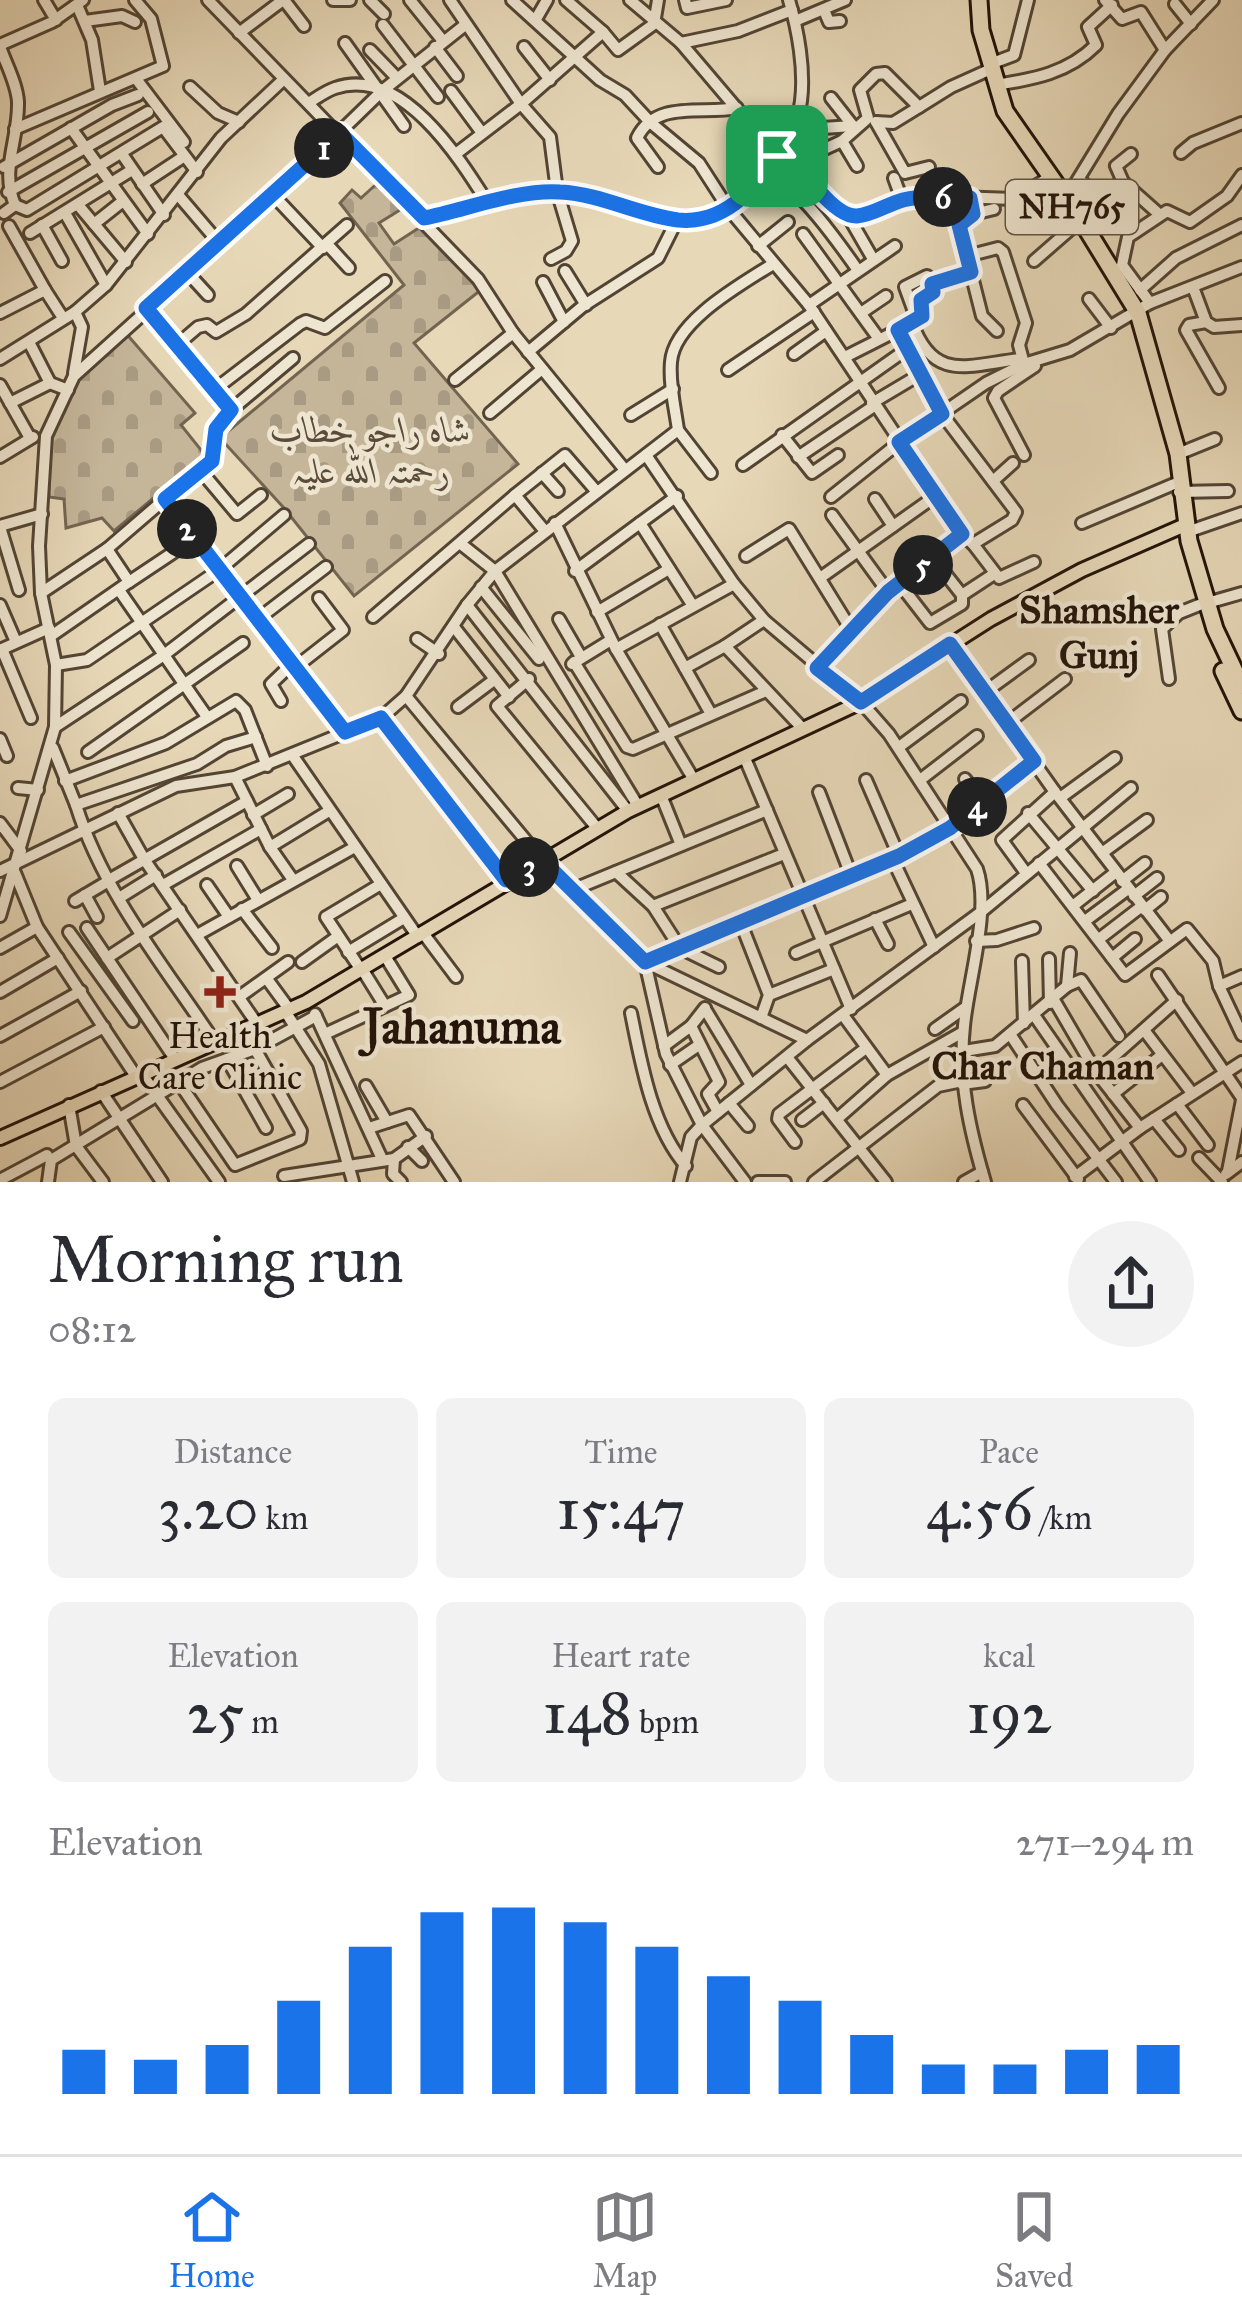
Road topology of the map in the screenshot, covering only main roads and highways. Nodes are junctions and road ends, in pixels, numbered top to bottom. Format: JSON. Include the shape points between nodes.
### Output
{"nodes":[{"id":1,"x":979,"y":1,"type":"edge"},
{"id":2,"x":1166,"y":417,"type":"junction"},
{"id":3,"x":1178,"y":490,"type":"junction"},
{"id":4,"x":1184,"y":528,"type":"junction"},
{"id":5,"x":1237,"y":677,"type":"edge"},
{"id":6,"x":1242,"y":711,"type":"edge"},
{"id":7,"x":0,"y":1138,"type":"edge"}],
"edges":[{"from":1,"to":2,"type":"highway","number":"NH765","via":[[1005,111],[1144,308]]},
{"from":2,"to":3,"type":"highway","number":"NH765"},
{"from":2,"to":3,"type":"highway","number":"NH765"},
{"from":3,"to":4,"type":"highway","number":"NH765"},
{"from":4,"to":5,"type":"highway","number":"NH765","via":[[1209,641]]},
{"from":4,"to":7,"type":"main road","via":[[1082,570],[861,702],[633,808],[306,1002]]},
{"from":5,"to":6,"type":"highway","number":"NH765"}]}
